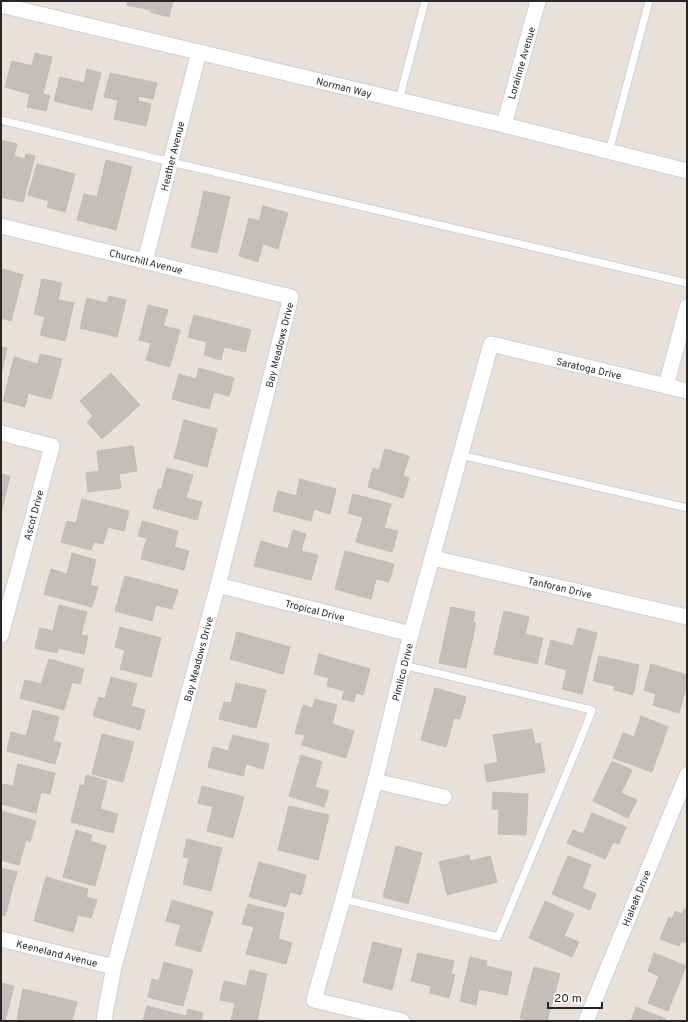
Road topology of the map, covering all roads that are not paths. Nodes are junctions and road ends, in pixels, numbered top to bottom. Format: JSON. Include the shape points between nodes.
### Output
{"nodes":[{"id":1,"x":425,"y":1,"type":"edge"},
{"id":2,"x":538,"y":1,"type":"edge"},
{"id":3,"x":649,"y":1,"type":"edge"},
{"id":4,"x":1,"y":5,"type":"edge"},
{"id":5,"x":199,"y":52,"type":"junction"},
{"id":6,"x":399,"y":100,"type":"junction"},
{"id":7,"x":1,"y":120,"type":"edge"},
{"id":8,"x":504,"y":125,"type":"junction"},
{"id":9,"x":609,"y":152,"type":"junction"},
{"id":10,"x":171,"y":162,"type":"junction"},
{"id":11,"x":687,"y":171,"type":"edge"},
{"id":12,"x":1,"y":226,"type":"edge"},
{"id":13,"x":145,"y":261,"type":"junction"},
{"id":14,"x":687,"y":283,"type":"edge"},
{"id":15,"x":291,"y":297,"type":"joint"},
{"id":16,"x":687,"y":307,"type":"edge"},
{"id":17,"x":491,"y":344,"type":"joint"},
{"id":18,"x":666,"y":386,"type":"junction"},
{"id":19,"x":687,"y":391,"type":"edge"},
{"id":20,"x":1,"y":433,"type":"edge"},
{"id":21,"x":461,"y":455,"type":"junction"},
{"id":22,"x":687,"y":508,"type":"edge"},
{"id":23,"x":432,"y":558,"type":"junction"},
{"id":24,"x":218,"y":585,"type":"junction"},
{"id":25,"x":687,"y":617,"type":"edge"},
{"id":26,"x":411,"y":634,"type":"junction"},
{"id":27,"x":1,"y":635,"type":"edge"},
{"id":28,"x":403,"y":665,"type":"junction"},
{"id":29,"x":687,"y":775,"type":"edge"},
{"id":30,"x":375,"y":781,"type":"junction"},
{"id":31,"x":444,"y":797,"type":"dead end"},
{"id":32,"x":344,"y":899,"type":"junction"},
{"id":33,"x":1,"y":939,"type":"edge"},
{"id":34,"x":114,"y":967,"type":"junction"},
{"id":35,"x":104,"y":1021,"type":"edge"},
{"id":36,"x":402,"y":1021,"type":"edge"},
{"id":37,"x":586,"y":1021,"type":"edge"}],
"edges":[{"from":1,"to":6,"type":"lane"},
{"from":2,"to":8,"type":"street","name":"Lorainne Avenue"},
{"from":3,"to":9,"type":"lane"},
{"from":4,"to":5,"type":"street","name":"Norman Way"},
{"from":5,"to":6,"type":"street","name":"Norman Way"},
{"from":5,"to":10,"type":"street","name":"Heather Avenue"},
{"from":6,"to":8,"type":"street","name":"Norman Way"},
{"from":7,"to":10,"type":"lane"},
{"from":8,"to":9,"type":"street","name":"Norman Way"},
{"from":9,"to":11,"type":"street","name":"Norman Way"},
{"from":10,"to":13,"type":"street","name":"Heather Avenue"},
{"from":10,"to":14,"type":"lane"},
{"from":12,"to":13,"type":"street","name":"Churchill Avenue"},
{"from":13,"to":15,"type":"street","name":"Churchill Avenue"},
{"from":15,"to":24,"type":"street","name":"Bay Meadows Drive"},
{"from":16,"to":18,"type":"street"},
{"from":17,"to":18,"type":"street","name":"Saratoga Drive"},
{"from":17,"to":21,"type":"street","name":"Pimlico Drive"},
{"from":18,"to":19,"type":"street","name":"Saratoga Drive"},
{"from":20,"to":27,"type":"street","name":"Ascot Drive","via":[[52,446]]},
{"from":21,"to":22,"type":"lane"},
{"from":21,"to":23,"type":"street","name":"Pimlico Drive"},
{"from":23,"to":25,"type":"street","name":"Tanforan Drive"},
{"from":23,"to":26,"type":"street","name":"Pimlico Drive"},
{"from":24,"to":26,"type":"street","name":"Tropical Drive"},
{"from":24,"to":34,"type":"street","name":"Bay Meadows Drive"},
{"from":26,"to":28,"type":"street","name":"Pimlico Drive"},
{"from":28,"to":30,"type":"street","name":"Pimlico Drive"},
{"from":28,"to":32,"type":"lane","via":[[592,710],[498,937]]},
{"from":29,"to":37,"type":"street","name":"Hialeah Drive"},
{"from":30,"to":31,"type":"street"},
{"from":30,"to":32,"type":"street","name":"Pimlico Drive"},
{"from":32,"to":36,"type":"street","name":"Pimlico Drive","via":[[314,1000]]},
{"from":33,"to":34,"type":"street","name":"Keeneland Avenue"},
{"from":34,"to":35,"type":"street","name":"Bay Meadows Drive"}]}
